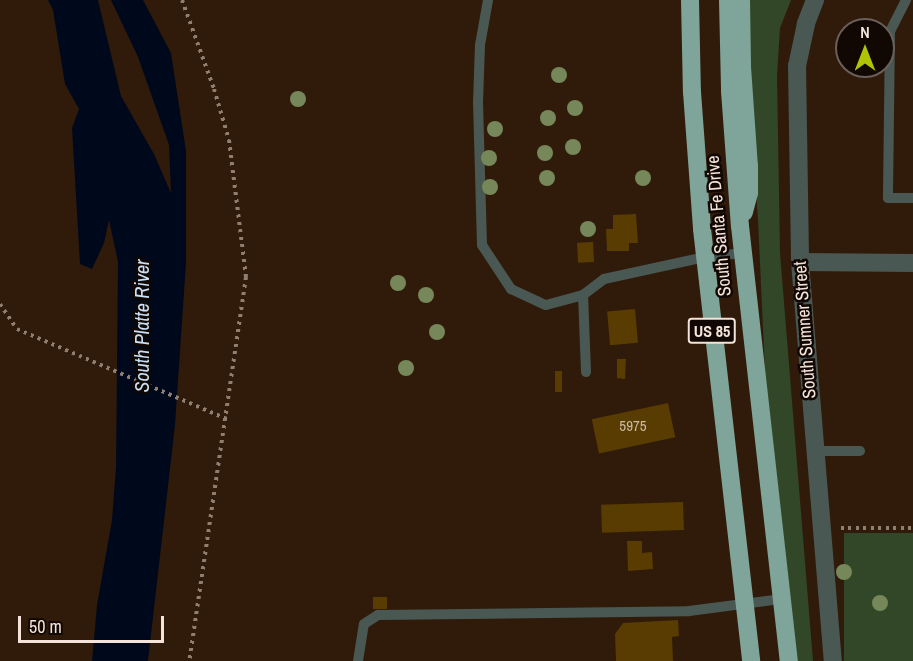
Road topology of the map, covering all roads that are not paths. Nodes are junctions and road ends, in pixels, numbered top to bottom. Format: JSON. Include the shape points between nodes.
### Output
{"nodes":[{"id":1,"x":488,"y":0,"type":"edge"},
{"id":2,"x":690,"y":0,"type":"edge"},
{"id":3,"x":728,"y":0,"type":"edge"},
{"id":4,"x":741,"y":0,"type":"edge"},
{"id":5,"x":815,"y":0,"type":"edge"},
{"id":6,"x":906,"y":0,"type":"edge"},
{"id":7,"x":913,"y":198,"type":"edge"},
{"id":8,"x":740,"y":228,"type":"junction"},
{"id":9,"x":742,"y":253,"type":"junction"},
{"id":10,"x":705,"y":257,"type":"junction"},
{"id":11,"x":800,"y":262,"type":"junction"},
{"id":12,"x":913,"y":263,"type":"edge"},
{"id":13,"x":583,"y":295,"type":"junction"},
{"id":14,"x":586,"y":372,"type":"dead end"},
{"id":15,"x":815,"y":451,"type":"junction"},
{"id":16,"x":860,"y":451,"type":"dead end"},
{"id":17,"x":782,"y":599,"type":"junction"},
{"id":18,"x":744,"y":604,"type":"junction"},
{"id":19,"x":358,"y":661,"type":"edge"},
{"id":20,"x":751,"y":661,"type":"edge"},
{"id":21,"x":789,"y":661,"type":"edge"},
{"id":22,"x":833,"y":661,"type":"edge"}],
"edges":[{"from":1,"to":13,"type":"lane","via":[[480,45],[478,102],[482,245],[511,289],[546,305]]},
{"from":2,"to":10,"type":"highway","name":"South Santa Fe Drive","number":"US 85","via":[[692,92]]},
{"from":3,"to":8,"type":"highway","name":"South Santa Fe Drive","number":"US 85"},
{"from":4,"to":8,"type":"highway","via":[[749,181]]},
{"from":5,"to":11,"type":"street","name":"South Sumner Street","via":[[797,66]]},
{"from":6,"to":7,"type":"lane","via":[[890,31],[888,198]]},
{"from":8,"to":9,"type":"highway","name":"South Santa Fe Drive","number":"US 85"},
{"from":9,"to":10,"type":"lane"},
{"from":9,"to":17,"type":"highway","name":"South Santa Fe Drive","number":"US 85"},
{"from":10,"to":13,"type":"lane","via":[[604,279]]},
{"from":10,"to":18,"type":"highway","name":"South Santa Fe Drive","number":"US 85"},
{"from":11,"to":12,"type":"street"},
{"from":11,"to":15,"type":"street","name":"South Sumner Street"},
{"from":13,"to":14,"type":"lane"},
{"from":15,"to":16,"type":"lane"},
{"from":15,"to":22,"type":"street","name":"South Sumner Street"},
{"from":17,"to":18,"type":"lane"},
{"from":17,"to":21,"type":"highway","name":"South Santa Fe Drive","number":"US 85"},
{"from":18,"to":19,"type":"lane","via":[[689,611],[378,615],[364,624]]},
{"from":18,"to":20,"type":"highway","name":"South Santa Fe Drive","number":"US 85"}]}
